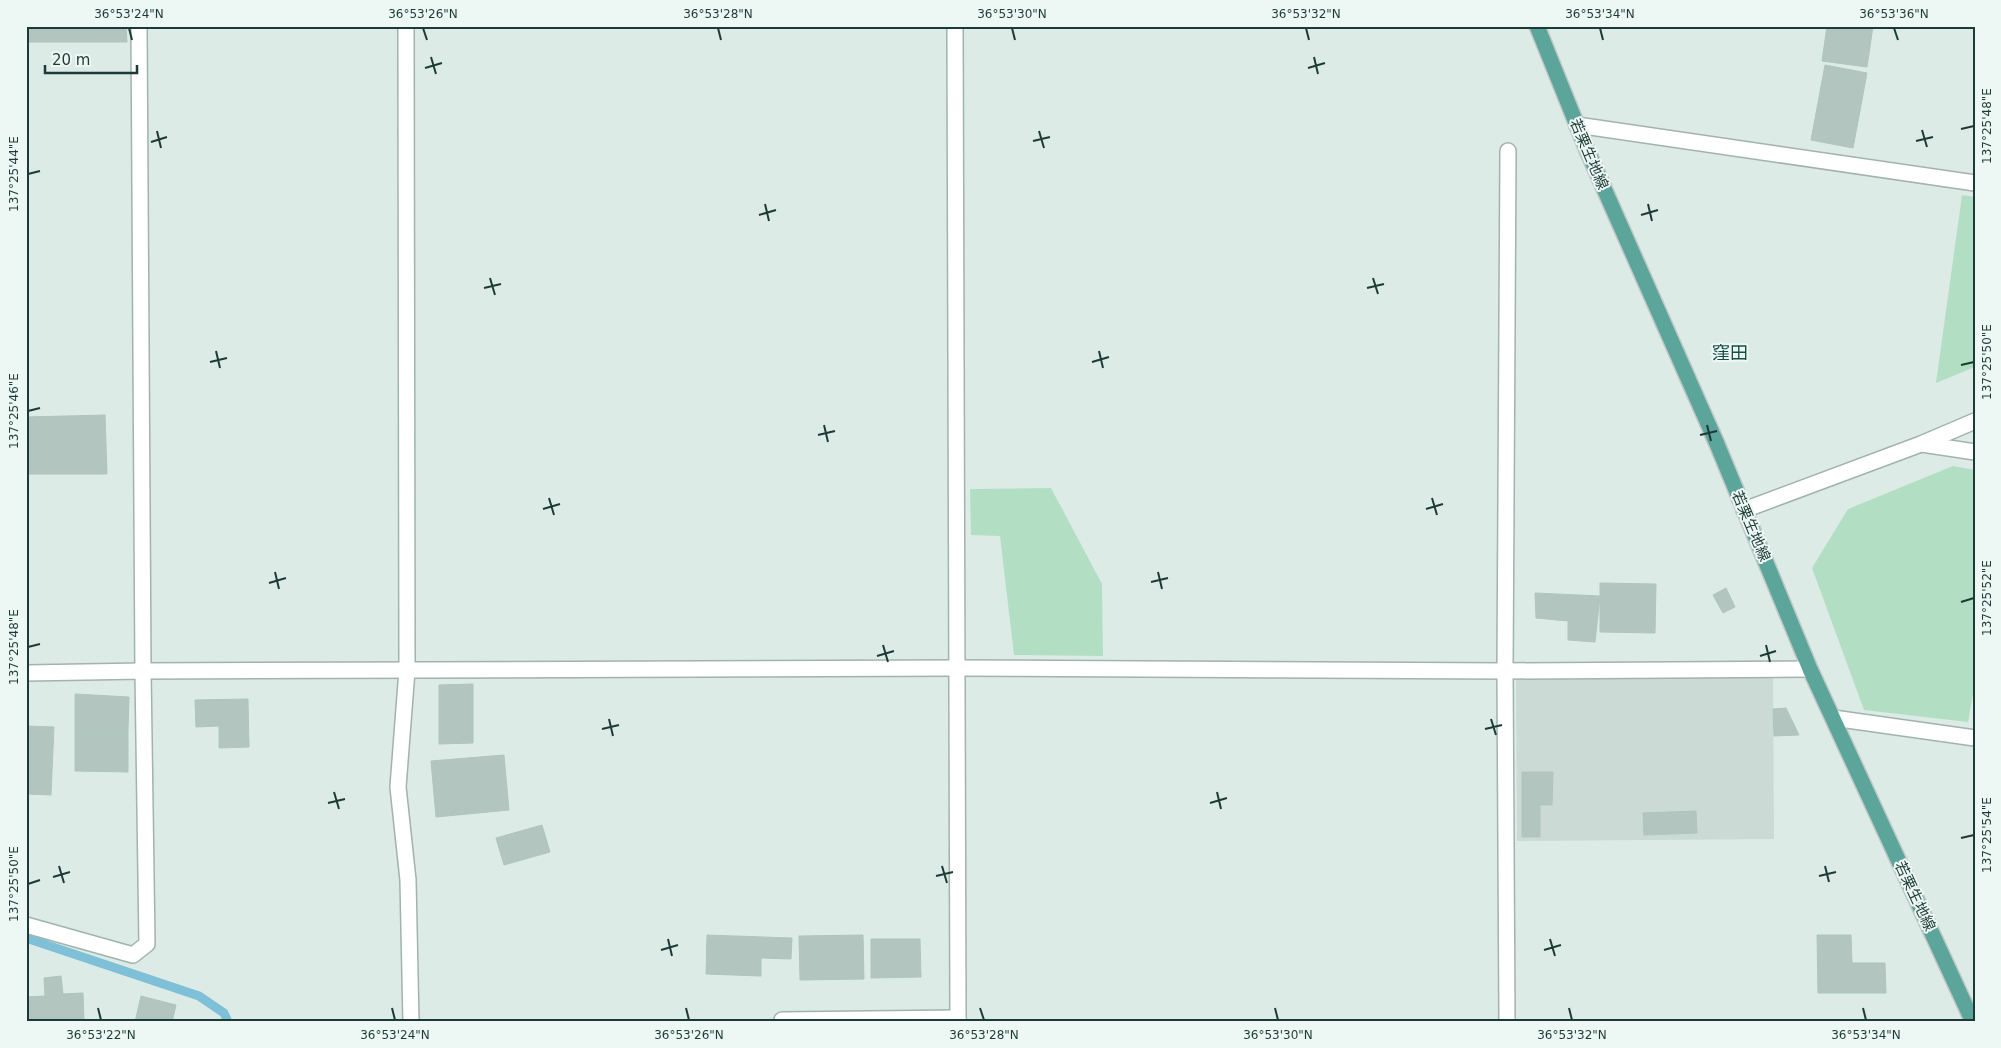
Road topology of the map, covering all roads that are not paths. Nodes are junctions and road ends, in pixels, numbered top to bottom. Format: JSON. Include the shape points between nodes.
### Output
{"nodes":[{"id":1,"x":139,"y":26,"type":"edge"},
{"id":2,"x":406,"y":26,"type":"edge"},
{"id":3,"x":955,"y":26,"type":"edge"},
{"id":4,"x":1537,"y":26,"type":"edge"},
{"id":5,"x":1577,"y":125,"type":"junction"},
{"id":6,"x":1508,"y":151,"type":"dead end"},
{"id":7,"x":1975,"y":183,"type":"edge"},
{"id":8,"x":1975,"y":421,"type":"edge"},
{"id":9,"x":1921,"y":444,"type":"junction"},
{"id":10,"x":1975,"y":452,"type":"edge"},
{"id":11,"x":1744,"y":510,"type":"junction"},
{"id":12,"x":957,"y":668,"type":"junction"},
{"id":13,"x":1810,"y":669,"type":"junction"},
{"id":14,"x":407,"y":670,"type":"junction"},
{"id":15,"x":143,"y":671,"type":"junction"},
{"id":16,"x":1505,"y":671,"type":"junction"},
{"id":17,"x":26,"y":673,"type":"edge"},
{"id":18,"x":1833,"y":718,"type":"junction"},
{"id":19,"x":1975,"y":738,"type":"edge"},
{"id":20,"x":26,"y":925,"type":"edge"},
{"id":21,"x":958,"y":1020,"type":"edge"},
{"id":22,"x":411,"y":1022,"type":"edge"},
{"id":23,"x":782,"y":1022,"type":"edge"},
{"id":24,"x":1507,"y":1022,"type":"edge"},
{"id":25,"x":1973,"y":1022,"type":"edge"}],
"edges":[{"from":1,"to":15,"type":"street"},
{"from":2,"to":14,"type":"street"},
{"from":3,"to":12,"type":"street"},
{"from":4,"to":5,"type":"main road","name":"若栗生地線"},
{"from":5,"to":7,"type":"street"},
{"from":5,"to":11,"type":"main road","name":"若栗生地線"},
{"from":6,"to":16,"type":"street"},
{"from":8,"to":9,"type":"street"},
{"from":9,"to":10,"type":"street"},
{"from":9,"to":11,"type":"street"},
{"from":11,"to":13,"type":"main road","name":"若栗生地線"},
{"from":12,"to":14,"type":"street"},
{"from":12,"to":16,"type":"street"},
{"from":12,"to":21,"type":"street"},
{"from":13,"to":16,"type":"street"},
{"from":13,"to":18,"type":"main road","name":"若栗生地線"},
{"from":14,"to":15,"type":"street"},
{"from":14,"to":22,"type":"street","via":[[398,787],[408,880]]},
{"from":15,"to":17,"type":"street"},
{"from":15,"to":20,"type":"street","via":[[147,944],[133,955]]},
{"from":16,"to":24,"type":"street"},
{"from":18,"to":19,"type":"street"},
{"from":18,"to":25,"type":"main road","name":"若栗生地線"},
{"from":21,"to":23,"type":"street"}]}
